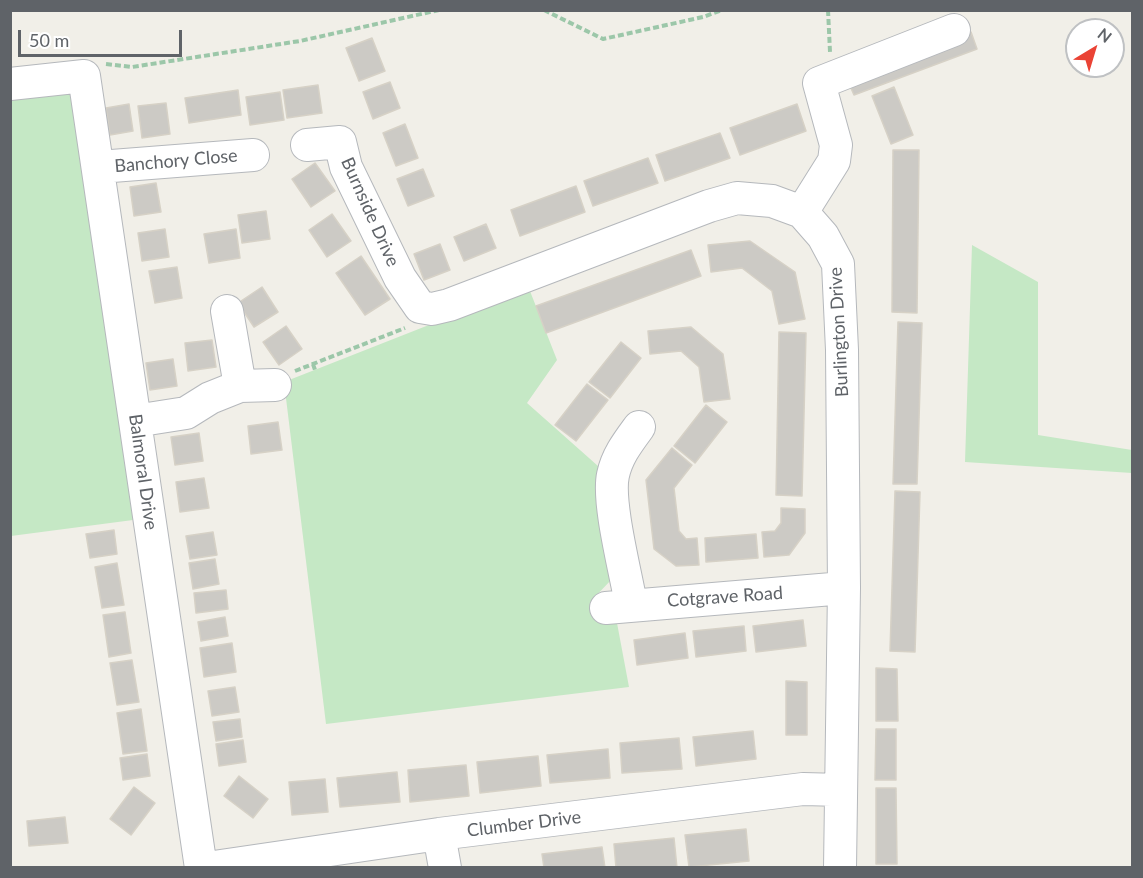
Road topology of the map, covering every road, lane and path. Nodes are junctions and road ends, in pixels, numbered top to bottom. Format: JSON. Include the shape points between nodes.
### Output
{"nodes":[{"id":1,"x":439,"y":10,"type":"edge"},
{"id":2,"x":544,"y":10,"type":"edge"},
{"id":3,"x":722,"y":10,"type":"edge"},
{"id":4,"x":828,"y":10,"type":"edge"},
{"id":5,"x":954,"y":30,"type":"dead end"},
{"id":6,"x":93,"y":69,"type":"junction"},
{"id":7,"x":831,"y":77,"type":"junction"},
{"id":8,"x":10,"y":84,"type":"edge"},
{"id":9,"x":307,"y":145,"type":"dead end"},
{"id":10,"x":253,"y":155,"type":"dead end"},
{"id":11,"x":99,"y":167,"type":"junction"},
{"id":12,"x":802,"y":212,"type":"junction"},
{"id":13,"x":432,"y":309,"type":"junction"},
{"id":14,"x":227,"y":311,"type":"dead end"},
{"id":15,"x":313,"y":364,"type":"junction"},
{"id":16,"x":315,"y":370,"type":"dead end"},
{"id":17,"x":275,"y":385,"type":"joint"},
{"id":18,"x":240,"y":386,"type":"junction"},
{"id":19,"x":135,"y":421,"type":"junction"},
{"id":20,"x":639,"y":427,"type":"dead end"},
{"id":21,"x":844,"y":588,"type":"junction"},
{"id":22,"x":841,"y":790,"type":"junction"},
{"id":23,"x":439,"y":834,"type":"junction"},
{"id":24,"x":201,"y":867,"type":"edge"},
{"id":25,"x":207,"y":867,"type":"edge"},
{"id":26,"x":445,"y":867,"type":"edge"},
{"id":27,"x":840,"y":867,"type":"edge"}],
"edges":[{"from":1,"to":6,"type":"path","via":[[300,41],[132,67]]},
{"from":2,"to":3,"type":"path","via":[[603,39]]},
{"from":4,"to":7,"type":"path"},
{"from":5,"to":7,"type":"street"},
{"from":6,"to":8,"type":"street"},
{"from":6,"to":11,"type":"street","name":"Balmoral Drive"},
{"from":7,"to":12,"type":"street","via":[[819,83],[836,145],[834,161]]},
{"from":9,"to":13,"type":"street","name":"Burnside Drive","via":[[340,142],[346,167],[399,278],[420,308]]},
{"from":10,"to":11,"type":"street","name":"Banchory Close"},
{"from":11,"to":19,"type":"street","name":"Balmoral Drive"},
{"from":12,"to":13,"type":"street","name":"Burlington Drive","via":[[772,201],[737,198]]},
{"from":12,"to":21,"type":"street","name":"Burlington Drive","via":[[823,236],[838,264]]},
{"from":13,"to":15,"type":"path","via":[[428,320]]},
{"from":14,"to":18,"type":"street"},
{"from":15,"to":16,"type":"path"},
{"from":15,"to":17,"type":"path","via":[[283,376]]},
{"from":17,"to":18,"type":"street"},
{"from":18,"to":19,"type":"street","via":[[186,413]]},
{"from":19,"to":24,"type":"street","name":"Balmoral Drive"},
{"from":20,"to":21,"type":"street","name":"Cotgrave Road","via":[[620,454],[613,477],[618,606]]},
{"from":21,"to":22,"type":"street","name":"Burlington Drive"},
{"from":22,"to":23,"type":"street","name":"Clumber Drive","via":[[804,789]]},
{"from":22,"to":27,"type":"street","name":"Burlington Drive"},
{"from":23,"to":25,"type":"street","name":"Clumber Drive"},
{"from":23,"to":26,"type":"street"}]}
